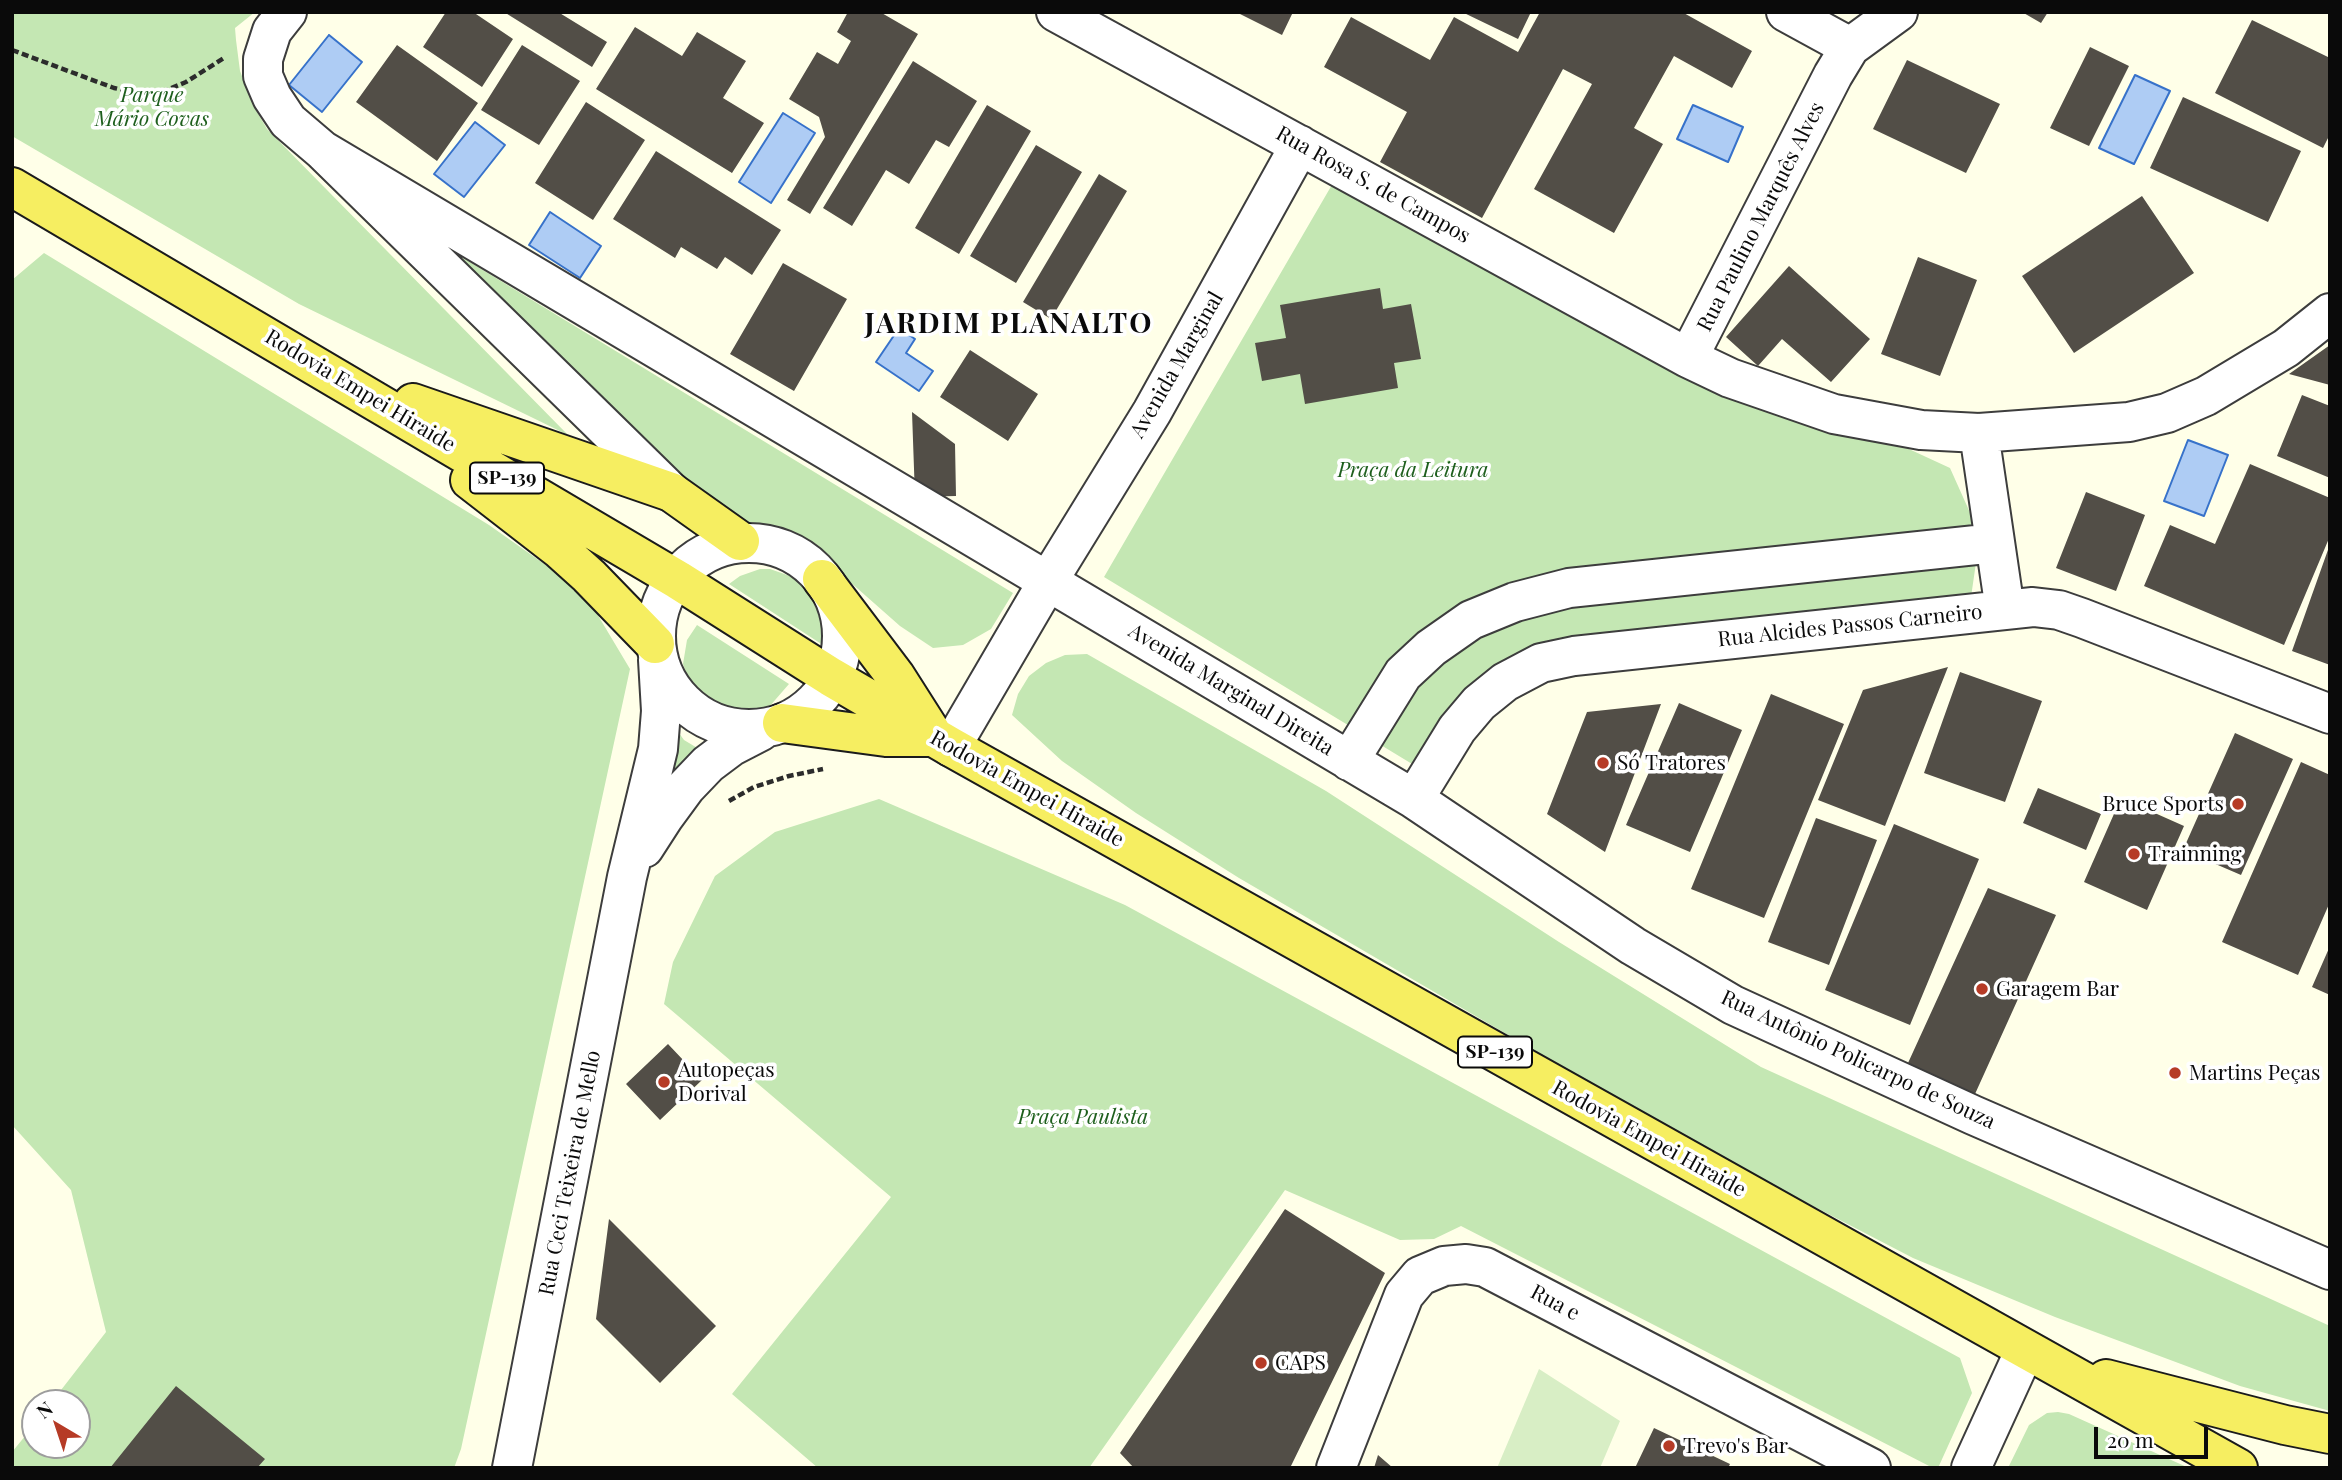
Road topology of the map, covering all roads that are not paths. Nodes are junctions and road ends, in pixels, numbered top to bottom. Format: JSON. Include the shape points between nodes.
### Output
{"nodes":[{"id":1,"x":287,"y":12,"type":"edge"},
{"id":2,"x":1056,"y":12,"type":"edge"},
{"id":3,"x":1786,"y":12,"type":"edge"},
{"id":4,"x":1898,"y":12,"type":"edge"},
{"id":5,"x":1839,"y":42,"type":"edge"},
{"id":6,"x":1300,"y":145,"type":"junction"},
{"id":7,"x":322,"y":150,"type":"junction"},
{"id":8,"x":12,"y":187,"type":"edge"},
{"id":9,"x":2330,"y":313,"type":"edge"},
{"id":10,"x":1689,"y":358,"type":"junction"},
{"id":11,"x":335,"y":376,"type":"junction"},
{"id":12,"x":1979,"y":433,"type":"junction"},
{"id":13,"x":671,"y":492,"type":"junction"},
{"id":14,"x":740,"y":541,"type":"junction"},
{"id":15,"x":1995,"y":543,"type":"junction"},
{"id":16,"x":822,"y":579,"type":"junction"},
{"id":17,"x":678,"y":580,"type":"junction"},
{"id":18,"x":1048,"y":581,"type":"junction"},
{"id":19,"x":2005,"y":610,"type":"junction"},
{"id":20,"x":657,"y":652,"type":"junction"},
{"id":21,"x":831,"y":677,"type":"junction"},
{"id":22,"x":2330,"y":714,"type":"edge"},
{"id":23,"x":772,"y":727,"type":"junction"},
{"id":24,"x":942,"y":742,"type":"junction"},
{"id":25,"x":1349,"y":761,"type":"junction"},
{"id":26,"x":1414,"y":799,"type":"junction"},
{"id":27,"x":627,"y":877,"type":"junction"},
{"id":28,"x":2330,"y":1270,"type":"edge"},
{"id":29,"x":2041,"y":1358,"type":"junction"},
{"id":30,"x":2330,"y":1434,"type":"edge"},
{"id":31,"x":512,"y":1468,"type":"edge"},
{"id":32,"x":1336,"y":1468,"type":"edge"},
{"id":33,"x":1871,"y":1468,"type":"edge"},
{"id":34,"x":1971,"y":1468,"type":"edge"},
{"id":35,"x":2238,"y":1468,"type":"edge"}],
"edges":[{"from":1,"to":7,"type":"street","via":[[266,44],[263,76],[288,121]]},
{"from":2,"to":6,"type":"street","name":"Rua Rosa S. de Campos"},
{"from":3,"to":5,"type":"street"},
{"from":4,"to":5,"type":"street","name":"Rua Paulino Marquês Alves"},
{"from":5,"to":10,"type":"street","name":"Rua Paulino Marquês Alves"},
{"from":6,"to":10,"type":"street","name":"Rua Rosa S. de Campos"},
{"from":6,"to":18,"type":"street","name":"Avenida Marginal","via":[[1152,412]]},
{"from":7,"to":13,"type":"street"},
{"from":7,"to":18,"type":"street","name":"Avenida Marginal Direita"},
{"from":8,"to":11,"type":"main road","name":"Rodovia Empei Hiraide","number":"SP-139"},
{"from":9,"to":12,"type":"street","name":"Rua Rosa S. de Campos","via":[[2244,375],[2166,413],[2129,422]]},
{"from":10,"to":12,"type":"street","name":"Rua Rosa S. de Campos","via":[[1730,378],[1835,414],[1922,430]]},
{"from":11,"to":13,"type":"main road"},
{"from":11,"to":17,"type":"main road","name":"Rodovia Empei Hiraide","number":"SP-139"},
{"from":11,"to":20,"type":"main road","via":[[559,549]]},
{"from":12,"to":15,"type":"street"},
{"from":13,"to":14,"type":"main road"},
{"from":14,"to":16,"type":"street","via":[[757,541],[785,551]]},
{"from":14,"to":17,"type":"street","name":"Rua Ceci Teixeira de Mello","via":[[711,552]]},
{"from":15,"to":19,"type":"street"},
{"from":15,"to":25,"type":"street","via":[[1569,588],[1515,601],[1471,620],[1403,674]]},
{"from":16,"to":21,"type":"street","via":[[843,618],[844,636]]},
{"from":16,"to":24,"type":"main road"},
{"from":17,"to":20,"type":"street","name":"Rua Ceci Teixeira de Mello","via":[[658,617]]},
{"from":17,"to":21,"type":"main road","name":"Rodovia Empei Hiraide","number":"SP-139"},
{"from":18,"to":24,"type":"street","name":"Avenida Marginal"},
{"from":18,"to":25,"type":"street","name":"Avenida Marginal Direita"},
{"from":19,"to":22,"type":"street","name":"Rua Alcides Passos Carneiro","via":[[2059,610]]},
{"from":19,"to":26,"type":"street","name":"Rua Alcides Passos Carneiro","via":[[1541,663],[1505,682],[1479,703],[1457,729]]},
{"from":20,"to":23,"type":"street","via":[[677,693],[700,714],[725,725]]},
{"from":20,"to":27,"type":"street","name":"Rua Ceci Teixeira de Mello","via":[[662,711],[658,749]]},
{"from":21,"to":23,"type":"street","name":"Rua Ceci Teixeira de Mello","via":[[798,715]]},
{"from":21,"to":24,"type":"main road","name":"Rodovia Empei Hiraide","number":"SP-139"},
{"from":23,"to":24,"type":"main road"},
{"from":23,"to":27,"type":"street","name":"Rua Ceci Teixeira de Mello","via":[[732,746],[708,764],[664,817]]},
{"from":24,"to":29,"type":"main road","name":"Rodovia Empei Hiraide","number":"SP-139"},
{"from":25,"to":26,"type":"street","name":"Avenida Marginal Direita"},
{"from":26,"to":28,"type":"street","name":"Rua Antônio Policarpo de Souza","via":[[1633,946],[1733,1005]]},
{"from":27,"to":31,"type":"street","name":"Rua Ceci Teixeira de Mello"},
{"from":29,"to":30,"type":"main road","name":"Rodovia Empei Hiraide","number":"SP-139"},
{"from":29,"to":34,"type":"street"},
{"from":29,"to":35,"type":"main road","name":"Rodovia Empei Hiraide","number":"SP-139"},
{"from":32,"to":33,"type":"street","name":"Rua e","via":[[1404,1295],[1420,1276],[1444,1266],[1466,1264],[1485,1267]]}]}
